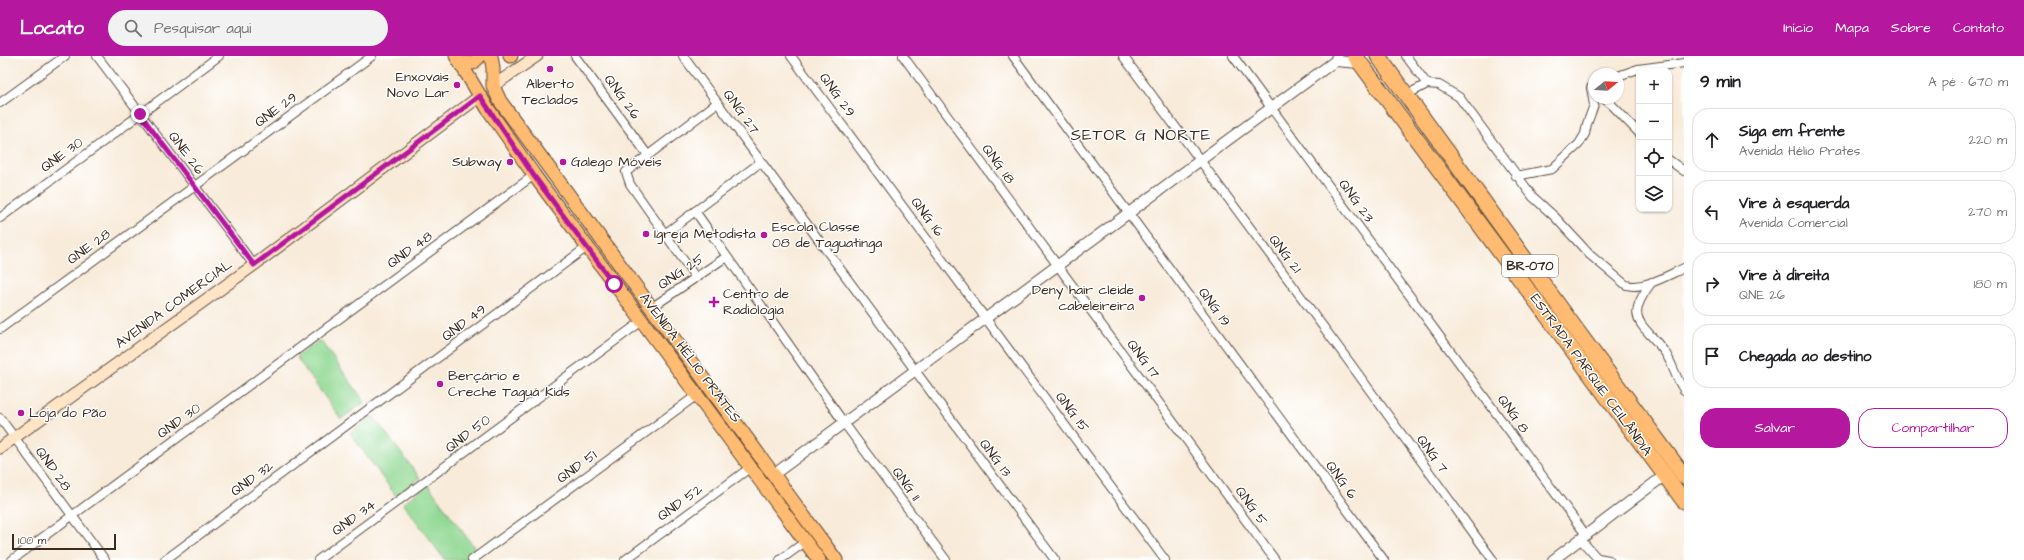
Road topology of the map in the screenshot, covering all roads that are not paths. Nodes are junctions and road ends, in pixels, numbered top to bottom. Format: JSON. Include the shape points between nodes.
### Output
{"nodes":[{"id":1,"x":65,"y":56,"type":"edge"},
{"id":2,"x":97,"y":56,"type":"edge"},
{"id":3,"x":219,"y":56,"type":"edge"},
{"id":4,"x":372,"y":56,"type":"edge"},
{"id":5,"x":480,"y":56,"type":"edge"},
{"id":6,"x":491,"y":56,"type":"edge"},
{"id":7,"x":537,"y":56,"type":"edge"},
{"id":8,"x":575,"y":56,"type":"edge"},
{"id":9,"x":683,"y":56,"type":"edge"},
{"id":10,"x":792,"y":56,"type":"edge"},
{"id":11,"x":903,"y":56,"type":"edge"},
{"id":12,"x":1013,"y":56,"type":"edge"},
{"id":13,"x":1123,"y":56,"type":"edge"},
{"id":14,"x":1233,"y":56,"type":"edge"},
{"id":15,"x":1378,"y":56,"type":"edge"},
{"id":16,"x":1406,"y":56,"type":"edge"},
{"id":17,"x":460,"y":58,"type":"edge"},
{"id":18,"x":1336,"y":59,"type":"edge"},
{"id":19,"x":1358,"y":60,"type":"edge"},
{"id":20,"x":1684,"y":62,"type":"edge"},
{"id":21,"x":1624,"y":74,"type":"edge"},
{"id":22,"x":1427,"y":84,"type":"junction"},
{"id":23,"x":493,"y":86,"type":"junction"},
{"id":24,"x":1406,"y":95,"type":"junction"},
{"id":25,"x":480,"y":96,"type":"junction"},
{"id":26,"x":0,"y":103,"type":"edge"},
{"id":27,"x":717,"y":103,"type":"junction"},
{"id":28,"x":1594,"y":104,"type":"edge"},
{"id":29,"x":1611,"y":104,"type":"edge"},
{"id":30,"x":1272,"y":108,"type":"junction"},
{"id":31,"x":140,"y":114,"type":"junction"},
{"id":32,"x":1636,"y":129,"type":"edge"},
{"id":33,"x":846,"y":131,"type":"joint"},
{"id":34,"x":648,"y":154,"type":"junction"},
{"id":35,"x":1200,"y":161,"type":"junction"},
{"id":36,"x":761,"y":162,"type":"junction"},
{"id":37,"x":1672,"y":162,"type":"edge"},
{"id":38,"x":1684,"y":172,"type":"edge"},
{"id":39,"x":534,"y":176,"type":"junction"},
{"id":40,"x":1516,"y":176,"type":"junction"},
{"id":41,"x":777,"y":184,"type":"joint"},
{"id":42,"x":194,"y":186,"type":"junction"},
{"id":43,"x":695,"y":211,"type":"junction"},
{"id":44,"x":1129,"y":213,"type":"junction"},
{"id":45,"x":0,"y":218,"type":"edge"},
{"id":46,"x":666,"y":233,"type":"junction"},
{"id":47,"x":587,"y":247,"type":"junction"},
{"id":48,"x":726,"y":258,"type":"junction"},
{"id":49,"x":254,"y":265,"type":"junction"},
{"id":50,"x":1057,"y":266,"type":"junction"},
{"id":51,"x":1684,"y":268,"type":"edge"},
{"id":52,"x":696,"y":278,"type":"junction"},
{"id":53,"x":1652,"y":281,"type":"junction"},
{"id":54,"x":614,"y":284,"type":"junction"},
{"id":55,"x":651,"y":308,"type":"junction"},
{"id":56,"x":1419,"y":308,"type":"joint"},
{"id":57,"x":986,"y":318,"type":"junction"},
{"id":58,"x":642,"y":321,"type":"junction"},
{"id":59,"x":0,"y":329,"type":"edge"},
{"id":60,"x":303,"y":347,"type":"joint"},
{"id":61,"x":1350,"y":363,"type":"joint"},
{"id":62,"x":914,"y":371,"type":"junction"},
{"id":63,"x":1684,"y":390,"type":"edge"},
{"id":64,"x":697,"y":394,"type":"junction"},
{"id":65,"x":1278,"y":416,"type":"joint"},
{"id":66,"x":0,"y":418,"type":"edge"},
{"id":67,"x":356,"y":420,"type":"joint"},
{"id":68,"x":844,"y":423,"type":"junction"},
{"id":69,"x":14,"y":438,"type":"junction"},
{"id":70,"x":0,"y":448,"type":"edge"},
{"id":71,"x":750,"y":467,"type":"junction"},
{"id":72,"x":1207,"y":468,"type":"joint"},
{"id":73,"x":773,"y":475,"type":"junction"},
{"id":74,"x":1665,"y":475,"type":"junction"},
{"id":75,"x":1684,"y":476,"type":"edge"},
{"id":76,"x":405,"y":497,"type":"joint"},
{"id":77,"x":792,"y":501,"type":"junction"},
{"id":78,"x":1684,"y":501,"type":"edge"},
{"id":79,"x":71,"y":516,"type":"junction"},
{"id":80,"x":1584,"y":538,"type":"junction"},
{"id":81,"x":805,"y":542,"type":"junction"},
{"id":82,"x":1598,"y":559,"type":"edge"},
{"id":83,"x":12,"y":560,"type":"edge"},
{"id":84,"x":105,"y":560,"type":"edge"},
{"id":85,"x":165,"y":560,"type":"edge"},
{"id":86,"x":318,"y":560,"type":"edge"},
{"id":87,"x":472,"y":560,"type":"edge"},
{"id":88,"x":625,"y":560,"type":"edge"},
{"id":89,"x":780,"y":560,"type":"edge"},
{"id":90,"x":818,"y":560,"type":"edge"},
{"id":91,"x":836,"y":560,"type":"edge"},
{"id":92,"x":946,"y":560,"type":"edge"},
{"id":93,"x":1055,"y":560,"type":"edge"},
{"id":94,"x":1165,"y":560,"type":"edge"},
{"id":95,"x":1275,"y":560,"type":"edge"},
{"id":96,"x":1384,"y":560,"type":"edge"},
{"id":97,"x":1493,"y":560,"type":"edge"},
{"id":98,"x":1553,"y":560,"type":"edge"},
{"id":99,"x":1609,"y":560,"type":"edge"}],
"edges":[{"from":1,"to":26,"type":"street"},
{"from":2,"to":31,"type":"street","name":"QNE 26"},
{"from":3,"to":31,"type":"street","name":"QNE 30"},
{"from":4,"to":42,"type":"street","name":"QNE 29"},
{"from":5,"to":17,"type":"main road","via":[[473,63]]},
{"from":6,"to":23,"type":"main road","name":"AVENIDA HÉLIO PRATES"},
{"from":7,"to":23,"type":"main road"},
{"from":8,"to":34,"type":"street","name":"QNG 26"},
{"from":9,"to":27,"type":"street","name":"QNG 27"},
{"from":10,"to":33,"type":"street","name":"QNG 29"},
{"from":11,"to":50,"type":"street","name":"QNG 18"},
{"from":12,"to":44,"type":"street","name":"QNG 19"},
{"from":13,"to":35,"type":"street","name":"QNG 21"},
{"from":14,"to":30,"type":"street","name":"QNG 23"},
{"from":15,"to":24,"type":"highway","name":"ESTRADA PARQUE CEILÂNDIA","number":"BR-070"},
{"from":16,"to":22,"type":"street"},
{"from":17,"to":23,"type":"main road","via":[[480,79]]},
{"from":17,"to":25,"type":"main road","name":"AVENIDA HÉLIO PRATES"},
{"from":18,"to":19,"type":"street"},
{"from":18,"to":30,"type":"street"},
{"from":19,"to":74,"type":"highway","name":"ESTRADA PARQUE CEILÂNDIA","number":"BR-070"},
{"from":20,"to":21,"type":"street","via":[[1638,69]]},
{"from":22,"to":24,"type":"street"},
{"from":22,"to":40,"type":"street","via":[[1439,85],[1459,97]]},
{"from":23,"to":55,"type":"main road","name":"AVENIDA HÉLIO PRATES","via":[[500,101]]},
{"from":24,"to":75,"type":"highway","name":"ESTRADA PARQUE CEILÂNDIA","number":"BR-070"},
{"from":25,"to":39,"type":"main road","name":"AVENIDA HÉLIO PRATES"},
{"from":25,"to":49,"type":"main road","name":"AVENIDA COMERCIAL"},
{"from":27,"to":34,"type":"street"},
{"from":27,"to":36,"type":"street","name":"QNG 27"},
{"from":28,"to":40,"type":"street","via":[[1585,134],[1579,144],[1552,169]]},
{"from":29,"to":32,"type":"street"},
{"from":30,"to":35,"type":"street"},
{"from":30,"to":56,"type":"street","name":"QNG 23"},
{"from":31,"to":42,"type":"street","name":"QNE 26"},
{"from":31,"to":45,"type":"street","name":"QNE 30"},
{"from":33,"to":57,"type":"street","name":"QNG 16"},
{"from":34,"to":46,"type":"street","via":[[628,169],[626,174],[630,184]]},
{"from":35,"to":44,"type":"street"},
{"from":35,"to":61,"type":"street","name":"QNG 21"},
{"from":36,"to":41,"type":"street","name":"QNG 27"},
{"from":36,"to":43,"type":"street"},
{"from":37,"to":38,"type":"street"},
{"from":39,"to":47,"type":"main road","name":"AVENIDA HÉLIO PRATES"},
{"from":39,"to":60,"type":"street","name":"QND 48"},
{"from":40,"to":53,"type":"street","via":[[1590,255],[1617,278],[1632,287]]},
{"from":41,"to":62,"type":"street","name":"QNG 13"},
{"from":42,"to":49,"type":"street","name":"QNE 26"},
{"from":42,"to":59,"type":"street","name":"QNE 28"},
{"from":43,"to":46,"type":"street"},
{"from":43,"to":48,"type":"street","name":"QNG 11"},
{"from":44,"to":50,"type":"street"},
{"from":44,"to":65,"type":"street","name":"QNG 19"},
{"from":46,"to":52,"type":"street"},
{"from":47,"to":54,"type":"main road","name":"AVENIDA HÉLIO PRATES"},
{"from":47,"to":67,"type":"street","name":"QND 49"},
{"from":48,"to":52,"type":"street","name":"QNG 25"},
{"from":48,"to":68,"type":"street","name":"QNG 11"},
{"from":49,"to":69,"type":"main road","name":"AVENIDA COMERCIAL"},
{"from":50,"to":57,"type":"street"},
{"from":50,"to":72,"type":"street","name":"QNG 17"},
{"from":51,"to":53,"type":"street"},
{"from":52,"to":55,"type":"street","name":"QNG 25"},
{"from":53,"to":63,"type":"street","via":[[1637,307],[1637,318],[1667,356]]},
{"from":54,"to":55,"type":"main road","via":[[617,277],[622,278],[639,300]]},
{"from":54,"to":58,"type":"main road","name":"AVENIDA HÉLIO PRATES"},
{"from":55,"to":73,"type":"main road","name":"AVENIDA HÉLIO PRATES"},
{"from":56,"to":80,"type":"street","name":"QNG 8"},
{"from":57,"to":62,"type":"street"},
{"from":57,"to":94,"type":"street","name":"QNG 15"},
{"from":58,"to":64,"type":"main road","name":"AVENIDA HÉLIO PRATES"},
{"from":58,"to":76,"type":"street","name":"QND 50"},
{"from":60,"to":79,"type":"street","name":"QND 30"},
{"from":61,"to":97,"type":"street","name":"QNG 7"},
{"from":62,"to":68,"type":"street"},
{"from":62,"to":93,"type":"street","name":"QNG 13"},
{"from":64,"to":71,"type":"main road","name":"AVENIDA HÉLIO PRATES"},
{"from":64,"to":87,"type":"street","name":"QND 51"},
{"from":65,"to":96,"type":"street","name":"QNG 6"},
{"from":66,"to":69,"type":"street","name":"QND 28"},
{"from":67,"to":85,"type":"street","name":"QND 32"},
{"from":68,"to":73,"type":"street"},
{"from":68,"to":92,"type":"street","name":"QNG 11"},
{"from":69,"to":70,"type":"main road","name":"AVENIDA COMERCIAL"},
{"from":69,"to":79,"type":"street","name":"QND 28"},
{"from":71,"to":77,"type":"main road","via":[[760,468],[786,500]]},
{"from":71,"to":81,"type":"main road","name":"AVENIDA HÉLIO PRATES"},
{"from":71,"to":88,"type":"street","name":"QND 52"},
{"from":72,"to":95,"type":"street","name":"QNG 5"},
{"from":73,"to":77,"type":"main road","name":"AVENIDA HÉLIO PRATES"},
{"from":74,"to":78,"type":"highway","name":"ESTRADA PARQUE CEILÂNDIA","number":"BR-070"},
{"from":74,"to":80,"type":"street"},
{"from":76,"to":86,"type":"street","name":"QND 34"},
{"from":77,"to":91,"type":"main road","name":"AVENIDA HÉLIO PRATES"},
{"from":79,"to":83,"type":"street","name":"QND 30"},
{"from":79,"to":84,"type":"street","name":"QND 28"},
{"from":80,"to":82,"type":"street","name":"QNG 8"},
{"from":80,"to":98,"type":"street"},
{"from":81,"to":89,"type":"street"},
{"from":81,"to":90,"type":"main road","name":"AVENIDA HÉLIO PRATES"},
{"from":82,"to":99,"type":"street"}]}
